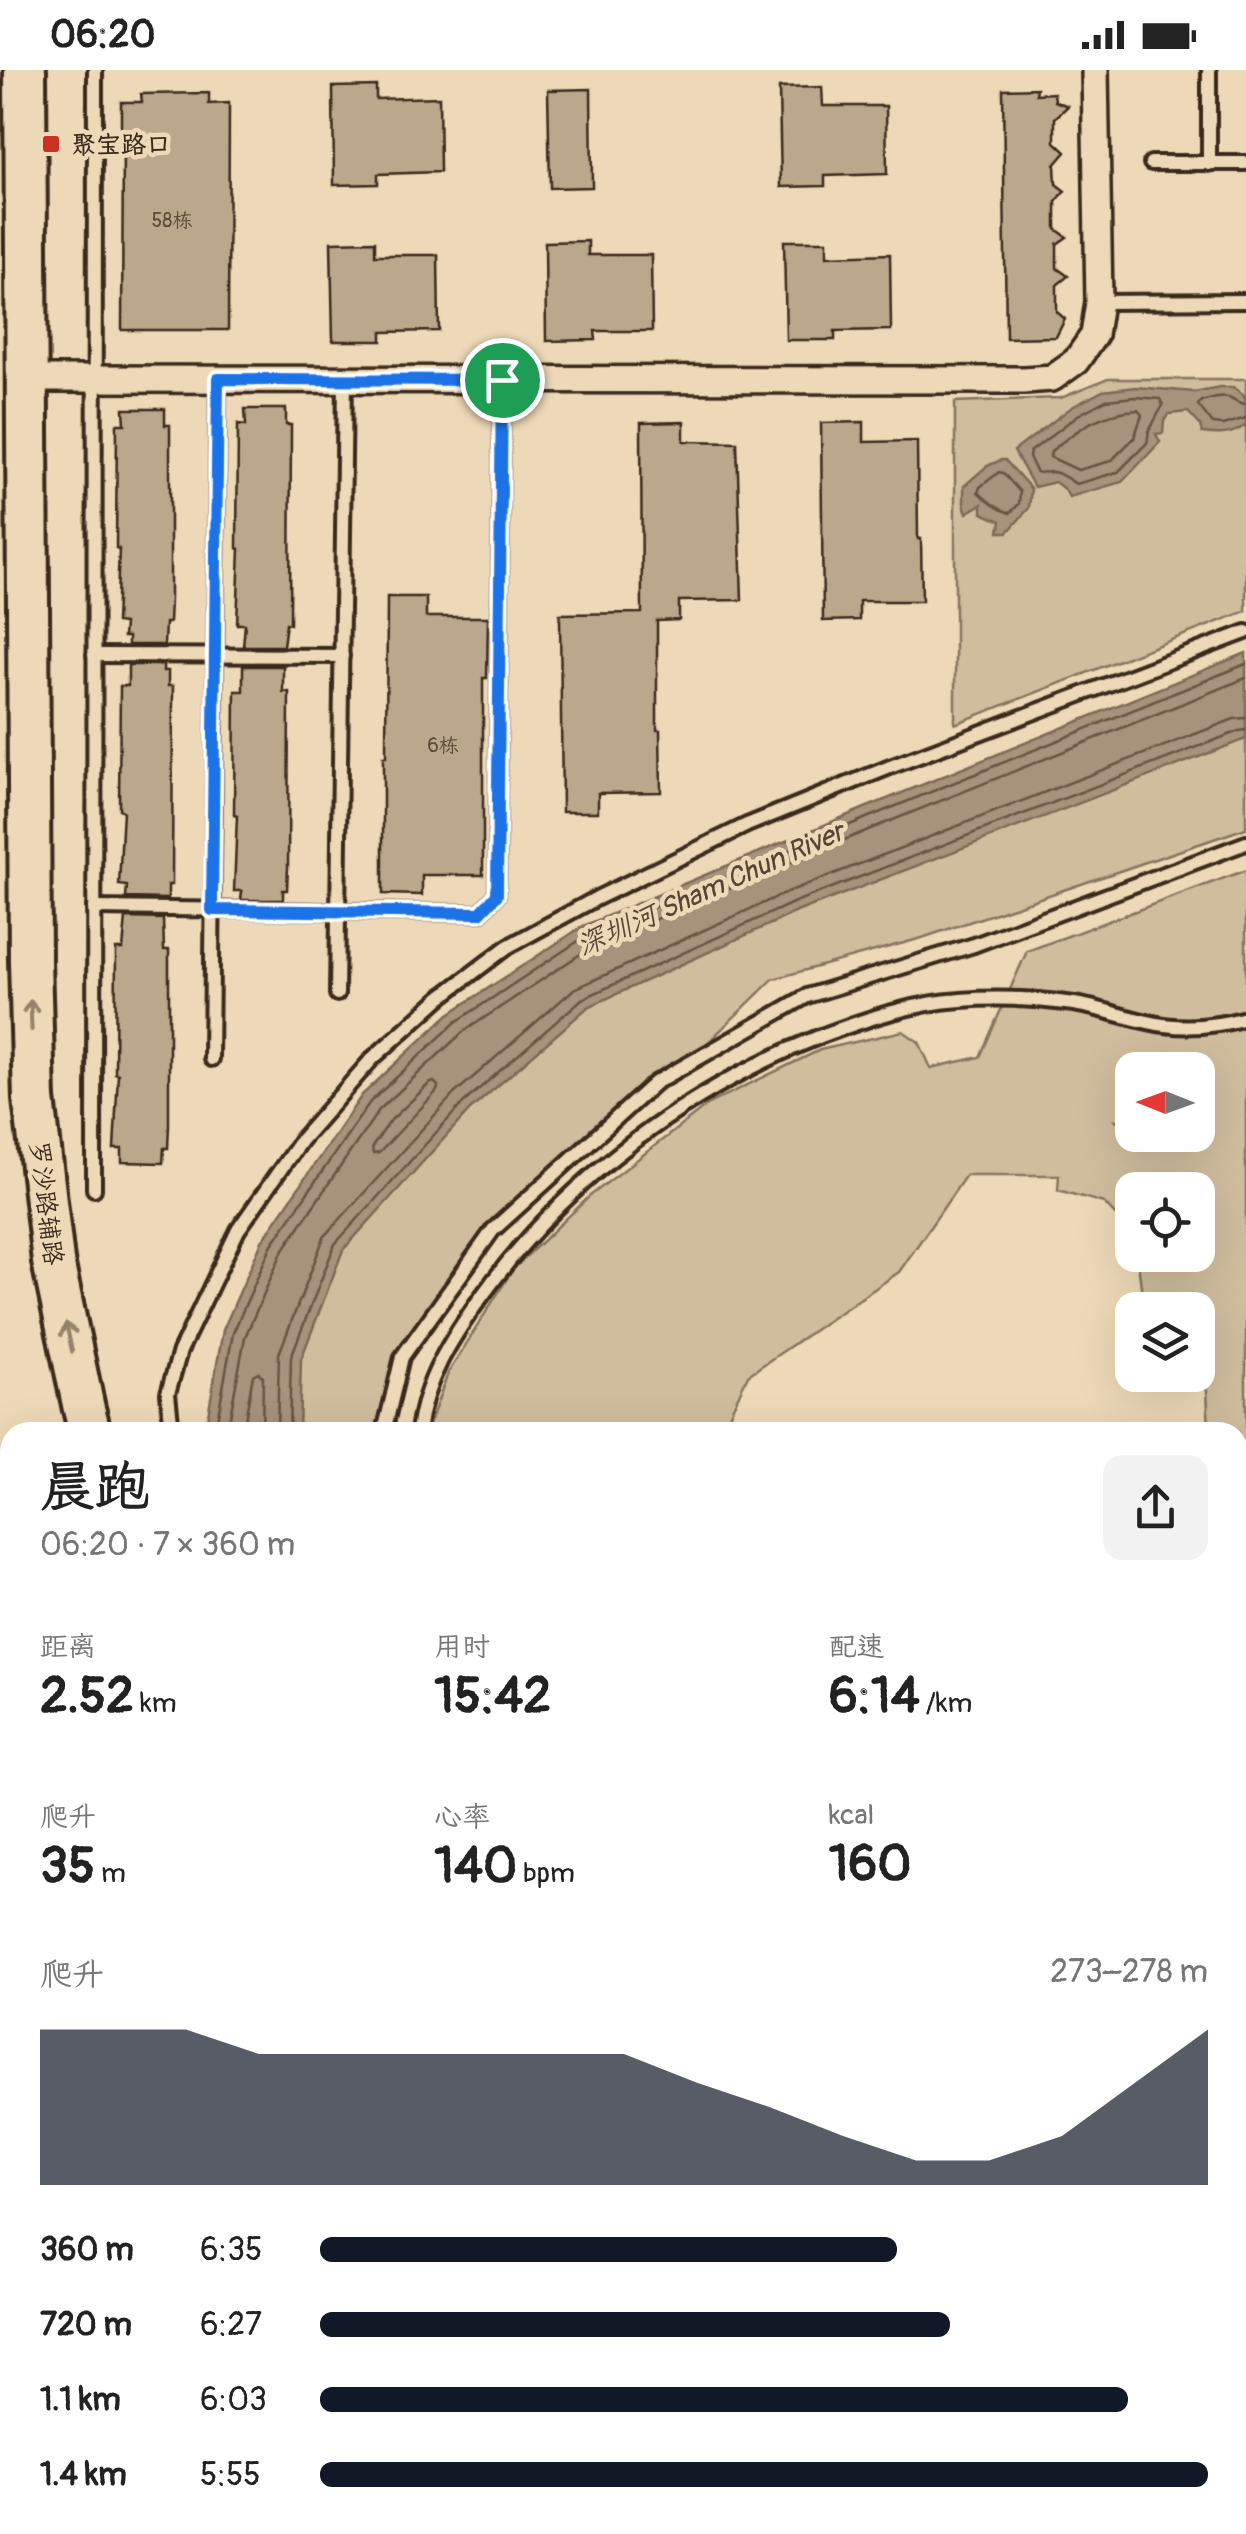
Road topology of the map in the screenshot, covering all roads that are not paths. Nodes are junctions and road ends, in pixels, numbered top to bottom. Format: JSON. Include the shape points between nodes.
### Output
{"nodes":[{"id":1,"x":25,"y":70,"type":"edge"},
{"id":2,"x":95,"y":70,"type":"edge"},
{"id":3,"x":1096,"y":70,"type":"edge"},
{"id":4,"x":1209,"y":70,"type":"edge"},
{"id":5,"x":1246,"y":163,"type":"edge"},
{"id":6,"x":1151,"y":164,"type":"dead end"},
{"id":7,"x":1209,"y":164,"type":"junction"},
{"id":8,"x":1246,"y":301,"type":"edge"},
{"id":9,"x":1098,"y":302,"type":"junction"},
{"id":10,"x":26,"y":379,"type":"junction"},
{"id":11,"x":94,"y":379,"type":"junction"},
{"id":12,"x":218,"y":379,"type":"junction"},
{"id":13,"x":346,"y":380,"type":"junction"},
{"id":14,"x":502,"y":380,"type":"junction"},
{"id":15,"x":1246,"y":632,"type":"edge"},
{"id":16,"x":94,"y":654,"type":"junction"},
{"id":17,"x":215,"y":655,"type":"junction"},
{"id":18,"x":342,"y":656,"type":"junction"},
{"id":19,"x":1246,"y":843,"type":"edge"},
{"id":20,"x":94,"y":908,"type":"junction"},
{"id":21,"x":212,"y":910,"type":"junction"},
{"id":22,"x":339,"y":912,"type":"junction"},
{"id":23,"x":337,"y":994,"type":"dead end"},
{"id":24,"x":1246,"y":1018,"type":"edge"},
{"id":25,"x":211,"y":1059,"type":"dead end"},
{"id":26,"x":94,"y":1189,"type":"dead end"},
{"id":27,"x":87,"y":1422,"type":"edge"},
{"id":28,"x":171,"y":1422,"type":"edge"},
{"id":29,"x":386,"y":1422,"type":"edge"},
{"id":30,"x":420,"y":1422,"type":"edge"}],
"edges":[{"from":1,"to":10,"type":"main road","name":"罗沙路辅路"},
{"from":2,"to":11,"type":"lane"},
{"from":3,"to":9,"type":"street"},
{"from":4,"to":7,"type":"lane"},
{"from":5,"to":7,"type":"lane"},
{"from":6,"to":7,"type":"lane"},
{"from":8,"to":9,"type":"lane"},
{"from":9,"to":14,"type":"street","via":[[1094,336],[1076,362],[1052,378]]},
{"from":10,"to":11,"type":"street"},
{"from":27,"to":10,"type":"main road","name":"罗沙路辅路","one_way":true,"via":[[53,1261],[34,1099]]},
{"from":11,"to":12,"type":"street"},
{"from":11,"to":16,"type":"lane"},
{"from":12,"to":13,"type":"street"},
{"from":12,"to":17,"type":"lane"},
{"from":13,"to":14,"type":"street"},
{"from":13,"to":18,"type":"lane"},
{"from":14,"to":22,"type":"lane","via":[[497,895],[480,913]]},
{"from":15,"to":28,"type":"lane","via":[[748,825],[507,948],[372,1059],[301,1140],[238,1230],[180,1351],[168,1393]]},
{"from":16,"to":17,"type":"lane"},
{"from":16,"to":20,"type":"lane"},
{"from":17,"to":18,"type":"lane"},
{"from":17,"to":21,"type":"lane"},
{"from":18,"to":22,"type":"lane"},
{"from":19,"to":29,"type":"lane","via":[[974,944],[807,996],[655,1083],[494,1230],[402,1357]]},
{"from":20,"to":21,"type":"lane"},
{"from":20,"to":26,"type":"lane"},
{"from":21,"to":22,"type":"lane"},
{"from":21,"to":25,"type":"lane"},
{"from":22,"to":23,"type":"lane"},
{"from":24,"to":30,"type":"lane","via":[[1173,1026],[1076,1004],[956,1000],[864,1020],[741,1072],[621,1151],[516,1252],[444,1355]]}]}
